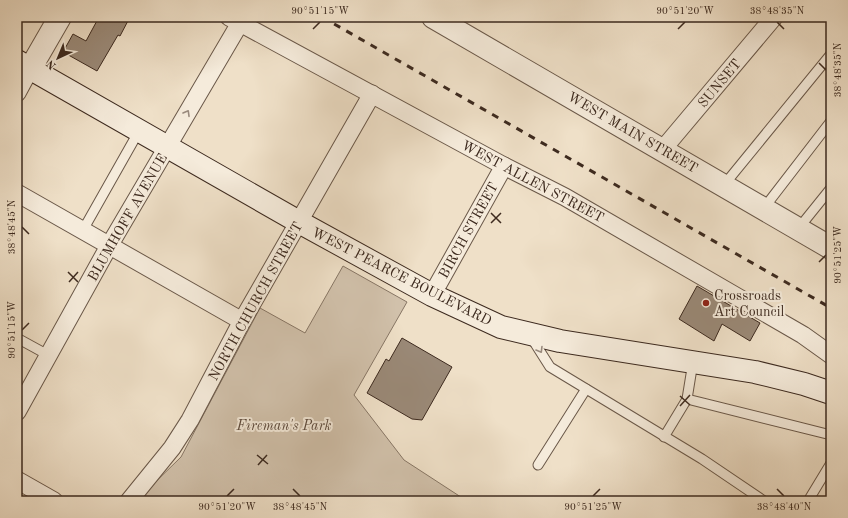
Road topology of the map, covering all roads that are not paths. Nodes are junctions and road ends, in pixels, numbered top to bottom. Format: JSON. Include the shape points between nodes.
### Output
{"nodes":[{"id":1,"x":60,"y":17,"type":"edge"},
{"id":2,"x":433,"y":17,"type":"edge"},
{"id":3,"x":773,"y":18,"type":"edge"},
{"id":4,"x":234,"y":20,"type":"edge"},
{"id":5,"x":831,"y":54,"type":"edge"},
{"id":6,"x":24,"y":65,"type":"edge"},
{"id":7,"x":17,"y":93,"type":"edge"},
{"id":8,"x":372,"y":94,"type":"junction"},
{"id":9,"x":831,"y":121,"type":"edge"},
{"id":10,"x":140,"y":130,"type":"junction"},
{"id":11,"x":168,"y":146,"type":"junction"},
{"id":12,"x":663,"y":149,"type":"junction"},
{"id":13,"x":504,"y":166,"type":"junction"},
{"id":14,"x":724,"y":185,"type":"junction"},
{"id":15,"x":831,"y":188,"type":"edge"},
{"id":16,"x":17,"y":193,"type":"edge"},
{"id":17,"x":764,"y":208,"type":"junction"},
{"id":18,"x":299,"y":222,"type":"junction"},
{"id":19,"x":798,"y":229,"type":"junction"},
{"id":20,"x":82,"y":230,"type":"junction"},
{"id":21,"x":109,"y":246,"type":"junction"},
{"id":22,"x":831,"y":248,"type":"edge"},
{"id":23,"x":432,"y":295,"type":"junction"},
{"id":24,"x":242,"y":321,"type":"junction"},
{"id":25,"x":530,"y":334,"type":"junction"},
{"id":26,"x":17,"y":338,"type":"edge"},
{"id":27,"x":48,"y":355,"type":"junction"},
{"id":28,"x":831,"y":355,"type":"edge"},
{"id":29,"x":693,"y":362,"type":"junction"},
{"id":30,"x":586,"y":389,"type":"junction"},
{"id":31,"x":831,"y":393,"type":"edge"},
{"id":32,"x":687,"y":399,"type":"junction"},
{"id":33,"x":17,"y":412,"type":"edge"},
{"id":34,"x":831,"y":435,"type":"edge"},
{"id":35,"x":664,"y":437,"type":"junction"},
{"id":36,"x":831,"y":463,"type":"edge"},
{"id":37,"x":538,"y":465,"type":"dead end"},
{"id":38,"x":17,"y":480,"type":"edge"},
{"id":39,"x":54,"y":501,"type":"edge"},
{"id":40,"x":129,"y":501,"type":"edge"},
{"id":41,"x":764,"y":501,"type":"edge"},
{"id":42,"x":808,"y":501,"type":"edge"}],
"edges":[{"from":1,"to":6,"type":"main road"},
{"from":2,"to":12,"type":"main road","name":"WEST MAIN STREET"},
{"from":3,"to":12,"type":"street","name":"SUNSET"},
{"from":4,"to":8,"type":"street","name":"WEST ALLEN STREET"},
{"from":11,"to":4,"type":"street","name":"BLUMHOFF AVENUE","one_way":true},
{"from":5,"to":14,"type":"lane"},
{"from":6,"to":7,"type":"street"},
{"from":6,"to":10,"type":"main road","name":"WEST PEARCE BOULEVARD"},
{"from":8,"to":13,"type":"street","name":"WEST ALLEN STREET"},
{"from":8,"to":18,"type":"street","name":"NORTH CHURCH STREET"},
{"from":9,"to":17,"type":"lane"},
{"from":10,"to":11,"type":"main road","name":"WEST PEARCE BOULEVARD"},
{"from":10,"to":20,"type":"lane"},
{"from":11,"to":18,"type":"main road","name":"WEST PEARCE BOULEVARD"},
{"from":11,"to":21,"type":"street","name":"BLUMHOFF AVENUE"},
{"from":12,"to":14,"type":"main road","name":"WEST MAIN STREET"},
{"from":13,"to":23,"type":"street","name":"BIRCH STREET"},
{"from":13,"to":28,"type":"street","name":"WEST ALLEN STREET","via":[[565,197],[803,335]]},
{"from":14,"to":17,"type":"main road","name":"WEST MAIN STREET"},
{"from":15,"to":19,"type":"lane"},
{"from":16,"to":20,"type":"street"},
{"from":17,"to":19,"type":"main road","name":"WEST MAIN STREET"},
{"from":18,"to":23,"type":"main road","name":"WEST PEARCE BOULEVARD"},
{"from":18,"to":24,"type":"street","name":"NORTH CHURCH STREET"},
{"from":19,"to":22,"type":"main road","name":"WEST MAIN STREET"},
{"from":20,"to":21,"type":"street"},
{"from":21,"to":24,"type":"street"},
{"from":21,"to":27,"type":"street","name":"BLUMHOFF AVENUE"},
{"from":23,"to":25,"type":"main road","name":"WEST PEARCE BOULEVARD","via":[[501,327]]},
{"from":24,"to":40,"type":"street","name":"NORTH CHURCH STREET","via":[[190,420],[172,448]]},
{"from":25,"to":29,"type":"main road","name":"WEST PEARCE BOULEVARD"},
{"from":25,"to":30,"type":"lane","one_way":true,"via":[[550,366]]},
{"from":26,"to":27,"type":"lane"},
{"from":27,"to":33,"type":"street","name":"BLUMHOFF AVENUE"},
{"from":29,"to":31,"type":"main road","name":"WEST PEARCE BOULEVARD","via":[[755,372]]},
{"from":29,"to":32,"type":"lane"},
{"from":30,"to":35,"type":"lane"},
{"from":30,"to":37,"type":"lane"},
{"from":32,"to":34,"type":"lane"},
{"from":32,"to":35,"type":"lane"},
{"from":35,"to":41,"type":"lane"},
{"from":36,"to":42,"type":"lane"},
{"from":38,"to":39,"type":"street"}]}
